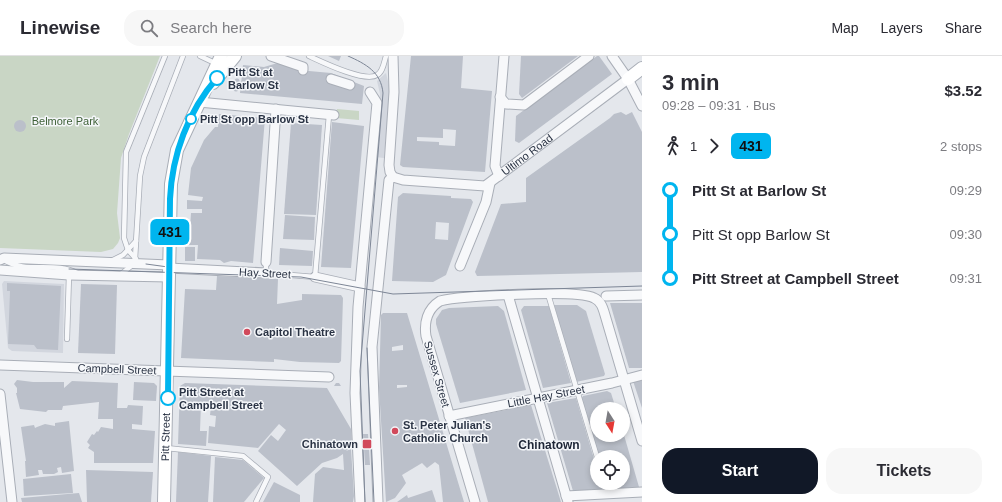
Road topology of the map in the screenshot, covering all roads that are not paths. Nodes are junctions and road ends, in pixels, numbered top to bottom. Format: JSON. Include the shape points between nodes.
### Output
{"nodes":[{"id":1,"x":165,"y":56,"type":"edge"},
{"id":2,"x":183,"y":56,"type":"edge"},
{"id":3,"x":235,"y":56,"type":"edge"},
{"id":4,"x":271,"y":56,"type":"edge"},
{"id":5,"x":309,"y":56,"type":"edge"},
{"id":6,"x":386,"y":56,"type":"edge"},
{"id":7,"x":393,"y":56,"type":"edge"},
{"id":8,"x":504,"y":56,"type":"edge"},
{"id":9,"x":589,"y":56,"type":"edge"},
{"id":10,"x":612,"y":56,"type":"edge"},
{"id":11,"x":214,"y":60,"type":"edge"},
{"id":12,"x":642,"y":68,"type":"edge"},
{"id":13,"x":303,"y":70,"type":"dead end"},
{"id":14,"x":331,"y":79,"type":"dead end"},
{"id":15,"x":628,"y":79,"type":"junction"},
{"id":16,"x":350,"y":85,"type":"dead end"},
{"id":17,"x":370,"y":92,"type":"dead end"},
{"id":18,"x":500,"y":97,"type":"junction"},
{"id":19,"x":198,"y":102,"type":"junction"},
{"id":20,"x":642,"y":106,"type":"edge"},
{"id":21,"x":276,"y":109,"type":"junction"},
{"id":22,"x":332,"y":115,"type":"joint"},
{"id":23,"x":499,"y":176,"type":"junction"},
{"id":24,"x":393,"y":177,"type":"junction"},
{"id":25,"x":490,"y":183,"type":"junction"},
{"id":26,"x":136,"y":241,"type":"junction"},
{"id":27,"x":128,"y":250,"type":"junction"},
{"id":28,"x":1,"y":258,"type":"edge"},
{"id":29,"x":134,"y":261,"type":"junction"},
{"id":30,"x":106,"y":262,"type":"junction"},
{"id":31,"x":266,"y":262,"type":"joint"},
{"id":32,"x":460,"y":266,"type":"dead end"},
{"id":33,"x":0,"y":270,"type":"edge"},
{"id":34,"x":169,"y":270,"type":"junction"},
{"id":35,"x":266,"y":273,"type":"junction"},
{"id":36,"x":73,"y":274,"type":"junction"},
{"id":37,"x":118,"y":275,"type":"junction"},
{"id":38,"x":315,"y":277,"type":"junction"},
{"id":39,"x":360,"y":286,"type":"junction"},
{"id":40,"x":548,"y":294,"type":"junction"},
{"id":41,"x":508,"y":295,"type":"junction"},
{"id":42,"x":642,"y":295,"type":"edge"},
{"id":43,"x":606,"y":296,"type":"dead end"},
{"id":44,"x":66,"y":339,"type":"dead end"},
{"id":45,"x":0,"y":365,"type":"edge"},
{"id":46,"x":168,"y":371,"type":"junction"},
{"id":47,"x":642,"y":375,"type":"edge"},
{"id":48,"x":329,"y":377,"type":"dead end"},
{"id":49,"x":624,"y":380,"type":"junction"},
{"id":50,"x":577,"y":390,"type":"junction"},
{"id":51,"x":0,"y":394,"type":"edge"},
{"id":52,"x":538,"y":398,"type":"junction"},
{"id":53,"x":449,"y":416,"type":"junction"},
{"id":54,"x":1,"y":419,"type":"edge"},
{"id":55,"x":642,"y":441,"type":"edge"},
{"id":56,"x":166,"y":448,"type":"junction"},
{"id":57,"x":595,"y":450,"type":"edge"},
{"id":58,"x":607,"y":490,"type":"edge"},
{"id":59,"x":642,"y":492,"type":"edge"},
{"id":60,"x":608,"y":493,"type":"junction"},
{"id":61,"x":567,"y":499,"type":"edge"},
{"id":62,"x":12,"y":502,"type":"edge"},
{"id":63,"x":164,"y":502,"type":"edge"},
{"id":64,"x":256,"y":502,"type":"edge"},
{"id":65,"x":360,"y":502,"type":"edge"},
{"id":66,"x":378,"y":502,"type":"edge"},
{"id":67,"x":475,"y":502,"type":"edge"}],
"edges":[{"from":1,"to":27,"type":"lane","via":[[126,152],[124,234]]},
{"from":2,"to":26,"type":"lane","via":[[149,142],[140,176]]},
{"from":3,"to":11,"type":"street","name":"Pitt Street"},
{"from":4,"to":13,"type":"street","via":[[303,67]]},
{"from":5,"to":6,"type":"lane","via":[[353,74],[371,77],[381,71]]},
{"from":7,"to":24,"type":"street","via":[[394,92],[389,167]]},
{"from":8,"to":18,"type":"street"},
{"from":9,"to":18,"type":"street","via":[[524,105],[506,104]]},
{"from":10,"to":15,"type":"street"},
{"from":11,"to":19,"type":"street","name":"Pitt Street","via":[[205,91]]},
{"from":12,"to":15,"type":"street","name":"Ultimo Road"},
{"from":14,"to":16,"type":"street"},
{"from":15,"to":20,"type":"street"},
{"from":15,"to":23,"type":"street","name":"Ultimo Road"},
{"from":17,"to":39,"type":"street","via":[[377,103]]},
{"from":18,"to":23,"type":"street","via":[[495,166]]},
{"from":19,"to":21,"type":"street"},
{"from":19,"to":34,"type":"street","name":"Pitt Street","via":[[173,167]]},
{"from":21,"to":22,"type":"street"},
{"from":21,"to":31,"type":"street"},
{"from":22,"to":38,"type":"lane"},
{"from":23,"to":25,"type":"street","name":"Ultimo Road"},
{"from":24,"to":25,"type":"street","name":"Ultimo Road","via":[[403,180],[484,186]]},
{"from":24,"to":66,"type":"street","via":[[389,180],[372,347]]},
{"from":25,"to":32,"type":"street","via":[[486,202]]},
{"from":26,"to":27,"type":"lane"},
{"from":26,"to":29,"type":"lane"},
{"from":27,"to":29,"type":"lane"},
{"from":27,"to":30,"type":"lane","via":[[121,257]]},
{"from":28,"to":30,"type":"street","name":"Hay Street"},
{"from":28,"to":36,"type":"lane","via":[[24,267],[69,268]]},
{"from":29,"to":30,"type":"street","name":"Hay Street"},
{"from":29,"to":34,"type":"street","name":"Hay Street"},
{"from":29,"to":37,"type":"lane","via":[[126,271]]},
{"from":31,"to":35,"type":"lane"},
{"from":33,"to":36,"type":"street","name":"Hay Street"},
{"from":34,"to":35,"type":"street","name":"Hay Street"},
{"from":34,"to":37,"type":"street","name":"Hay Street"},
{"from":34,"to":46,"type":"street","name":"Pitt Street"},
{"from":35,"to":38,"type":"lane","name":"Hay Street"},
{"from":36,"to":37,"type":"street","name":"Hay Street"},
{"from":36,"to":44,"type":"lane"},
{"from":38,"to":39,"type":"street","name":"Hay Street"},
{"from":39,"to":65,"type":"street","via":[[355,393]]},
{"from":40,"to":41,"type":"street"},
{"from":40,"to":49,"type":"street","via":[[584,294],[600,303]]},
{"from":40,"to":50,"type":"lane"},
{"from":41,"to":52,"type":"street"},
{"from":41,"to":53,"type":"street","name":"Sussex Street","via":[[445,300],[434,306],[428,316],[426,336]]},
{"from":42,"to":43,"type":"street"},
{"from":45,"to":46,"type":"street","name":"Campbell Street"},
{"from":46,"to":48,"type":"street","name":"Campbell Street"},
{"from":46,"to":56,"type":"street","name":"Pitt Street"},
{"from":47,"to":49,"type":"street","name":"Little Hay Street"},
{"from":49,"to":50,"type":"street","name":"Little Hay Street"},
{"from":49,"to":55,"type":"street"},
{"from":50,"to":52,"type":"street","name":"Little Hay Street"},
{"from":50,"to":57,"type":"lane"},
{"from":51,"to":54,"type":"street"},
{"from":52,"to":53,"type":"street","name":"Little Hay Street"},
{"from":52,"to":61,"type":"street"},
{"from":53,"to":67,"type":"street","name":"Sussex Street"},
{"from":54,"to":62,"type":"street"},
{"from":56,"to":63,"type":"street","name":"Pitt Street"},
{"from":56,"to":64,"type":"lane","via":[[243,456],[268,477]]},
{"from":58,"to":60,"type":"lane"},
{"from":59,"to":60,"type":"street"},
{"from":60,"to":61,"type":"street"}]}
